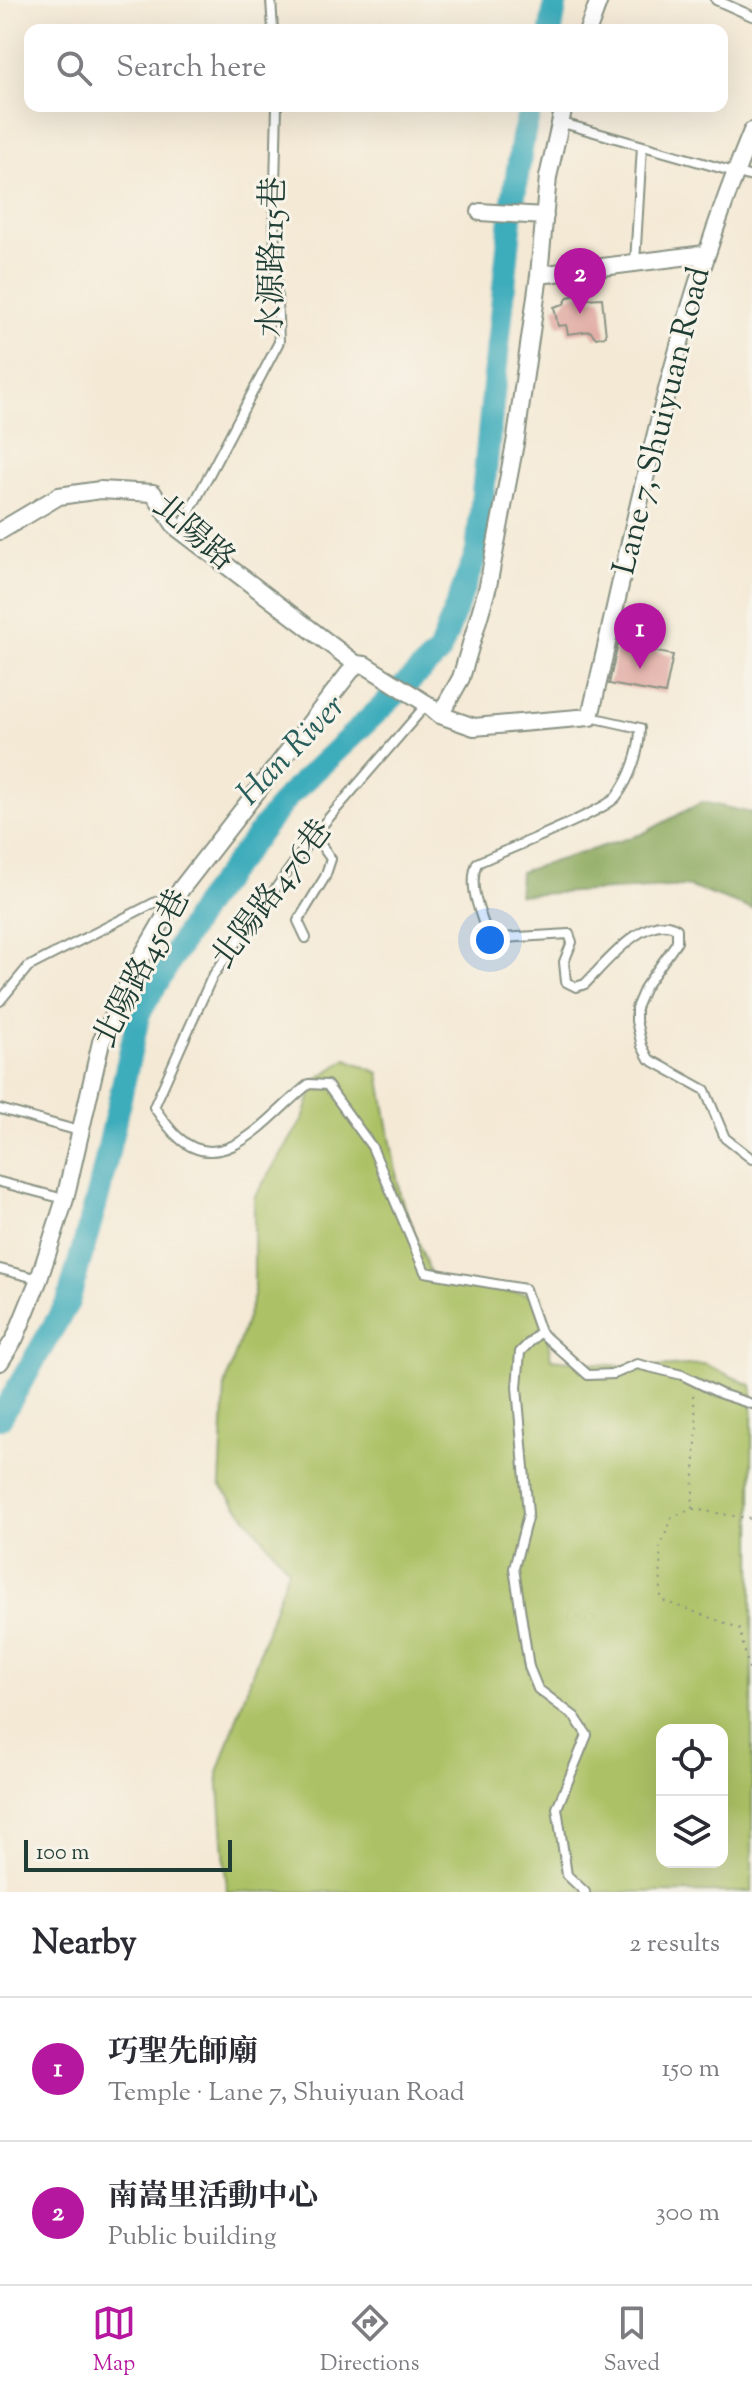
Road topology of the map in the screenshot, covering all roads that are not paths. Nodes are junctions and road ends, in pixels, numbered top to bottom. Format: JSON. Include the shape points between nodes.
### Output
{"nodes":[{"id":1,"x":271,"y":0,"type":"edge"},
{"id":2,"x":599,"y":0,"type":"edge"},
{"id":3,"x":716,"y":0,"type":"edge"},
{"id":4,"x":752,"y":16,"type":"edge"},
{"id":5,"x":273,"y":24,"type":"edge"},
{"id":6,"x":590,"y":24,"type":"edge"},
{"id":7,"x":277,"y":112,"type":"edge"},
{"id":8,"x":561,"y":114,"type":"edge"},
{"id":9,"x":752,"y":131,"type":"edge"},
{"id":10,"x":642,"y":146,"type":"junction"},
{"id":11,"x":744,"y":174,"type":"edge"},
{"id":12,"x":480,"y":212,"type":"dead end"},
{"id":13,"x":545,"y":216,"type":"junction"},
{"id":14,"x":705,"y":254,"type":"junction"},
{"id":15,"x":635,"y":263,"type":"junction"},
{"id":16,"x":539,"y":275,"type":"junction"},
{"id":17,"x":0,"y":530,"type":"edge"},
{"id":18,"x":180,"y":530,"type":"junction"},
{"id":19,"x":360,"y":664,"type":"junction"},
{"id":20,"x":434,"y":710,"type":"junction"},
{"id":21,"x":590,"y":717,"type":"junction"},
{"id":22,"x":314,"y":835,"type":"junction"},
{"id":23,"x":181,"y":889,"type":"junction"},
{"id":24,"x":306,"y":938,"type":"dead end"},
{"id":25,"x":0,"y":1001,"type":"edge"},
{"id":26,"x":0,"y":1109,"type":"edge"},
{"id":27,"x":79,"y":1131,"type":"junction"},
{"id":28,"x":752,"y":1159,"type":"edge"},
{"id":29,"x":0,"y":1182,"type":"edge"},
{"id":30,"x":65,"y":1199,"type":"junction"},
{"id":31,"x":0,"y":1269,"type":"edge"},
{"id":32,"x":39,"y":1279,"type":"junction"},
{"id":33,"x":540,"y":1332,"type":"junction"},
{"id":34,"x":7,"y":1336,"type":"edge"},
{"id":35,"x":0,"y":1362,"type":"edge"},
{"id":36,"x":752,"y":1404,"type":"edge"},
{"id":37,"x":585,"y":1892,"type":"edge"}],
"edges":[{"from":1,"to":5,"type":"lane"},
{"from":2,"to":6,"type":"street"},
{"from":3,"to":4,"type":"lane"},
{"from":7,"to":18,"type":"lane","name":"水源路115巷","via":[[279,342]]},
{"from":8,"to":10,"type":"lane"},
{"from":8,"to":13,"type":"street"},
{"from":9,"to":11,"type":"street","name":"Lane 7, Shuiyuan Road"},
{"from":10,"to":11,"type":"lane"},
{"from":10,"to":15,"type":"lane"},
{"from":11,"to":14,"type":"street","name":"Lane 7, Shuiyuan Road"},
{"from":12,"to":13,"type":"street"},
{"from":13,"to":16,"type":"street"},
{"from":14,"to":15,"type":"street"},
{"from":14,"to":21,"type":"street","name":"Lane 7, Shuiyuan Road","via":[[673,366]]},
{"from":15,"to":16,"type":"street"},
{"from":16,"to":20,"type":"street","via":[[488,586],[461,678]]},
{"from":17,"to":18,"type":"street","name":"北陽路","via":[[59,496],[100,490],[153,493]]},
{"from":18,"to":19,"type":"street","name":"北陽路"},
{"from":19,"to":20,"type":"street","name":"北陽路"},
{"from":19,"to":23,"type":"street","name":"北陽路450巷"},
{"from":20,"to":21,"type":"street","via":[[474,727]]},
{"from":20,"to":22,"type":"lane","name":"北陽路476巷"},
{"from":21,"to":28,"type":"lane","via":[[640,728],[633,764],[615,799],[477,863],[472,875],[486,931],[502,938],[569,934],[566,982],[576,987],[640,931],[666,924],[677,929],[677,942],[636,1008],[642,1046],[649,1059],[705,1090],[725,1138]]},
{"from":22,"to":24,"type":"lane","via":[[331,859],[298,921]]},
{"from":22,"to":33,"type":"lane","name":"北陽路476巷","via":[[212,977],[154,1107],[179,1139],[204,1151],[222,1152],[256,1132],[309,1084],[327,1085],[372,1147],[425,1272],[525,1289]]},
{"from":23,"to":25,"type":"lane","via":[[28,967]]},
{"from":23,"to":27,"type":"street","name":"北陽路450巷","via":[[101,1042]]},
{"from":26,"to":27,"type":"lane"},
{"from":27,"to":30,"type":"street","name":"北陽路450巷"},
{"from":29,"to":30,"type":"lane"},
{"from":30,"to":32,"type":"street","name":"北陽路450巷"},
{"from":31,"to":32,"type":"lane"},
{"from":32,"to":34,"type":"street","name":"北陽路450巷"},
{"from":33,"to":36,"type":"lane","via":[[588,1375],[614,1374],[637,1364]]},
{"from":33,"to":37,"type":"lane","via":[[520,1352],[517,1387],[528,1514],[514,1568],[529,1667],[538,1689],[575,1717],[587,1735],[557,1808],[567,1875]]},
{"from":34,"to":35,"type":"street","name":"北陽路450巷"}]}
